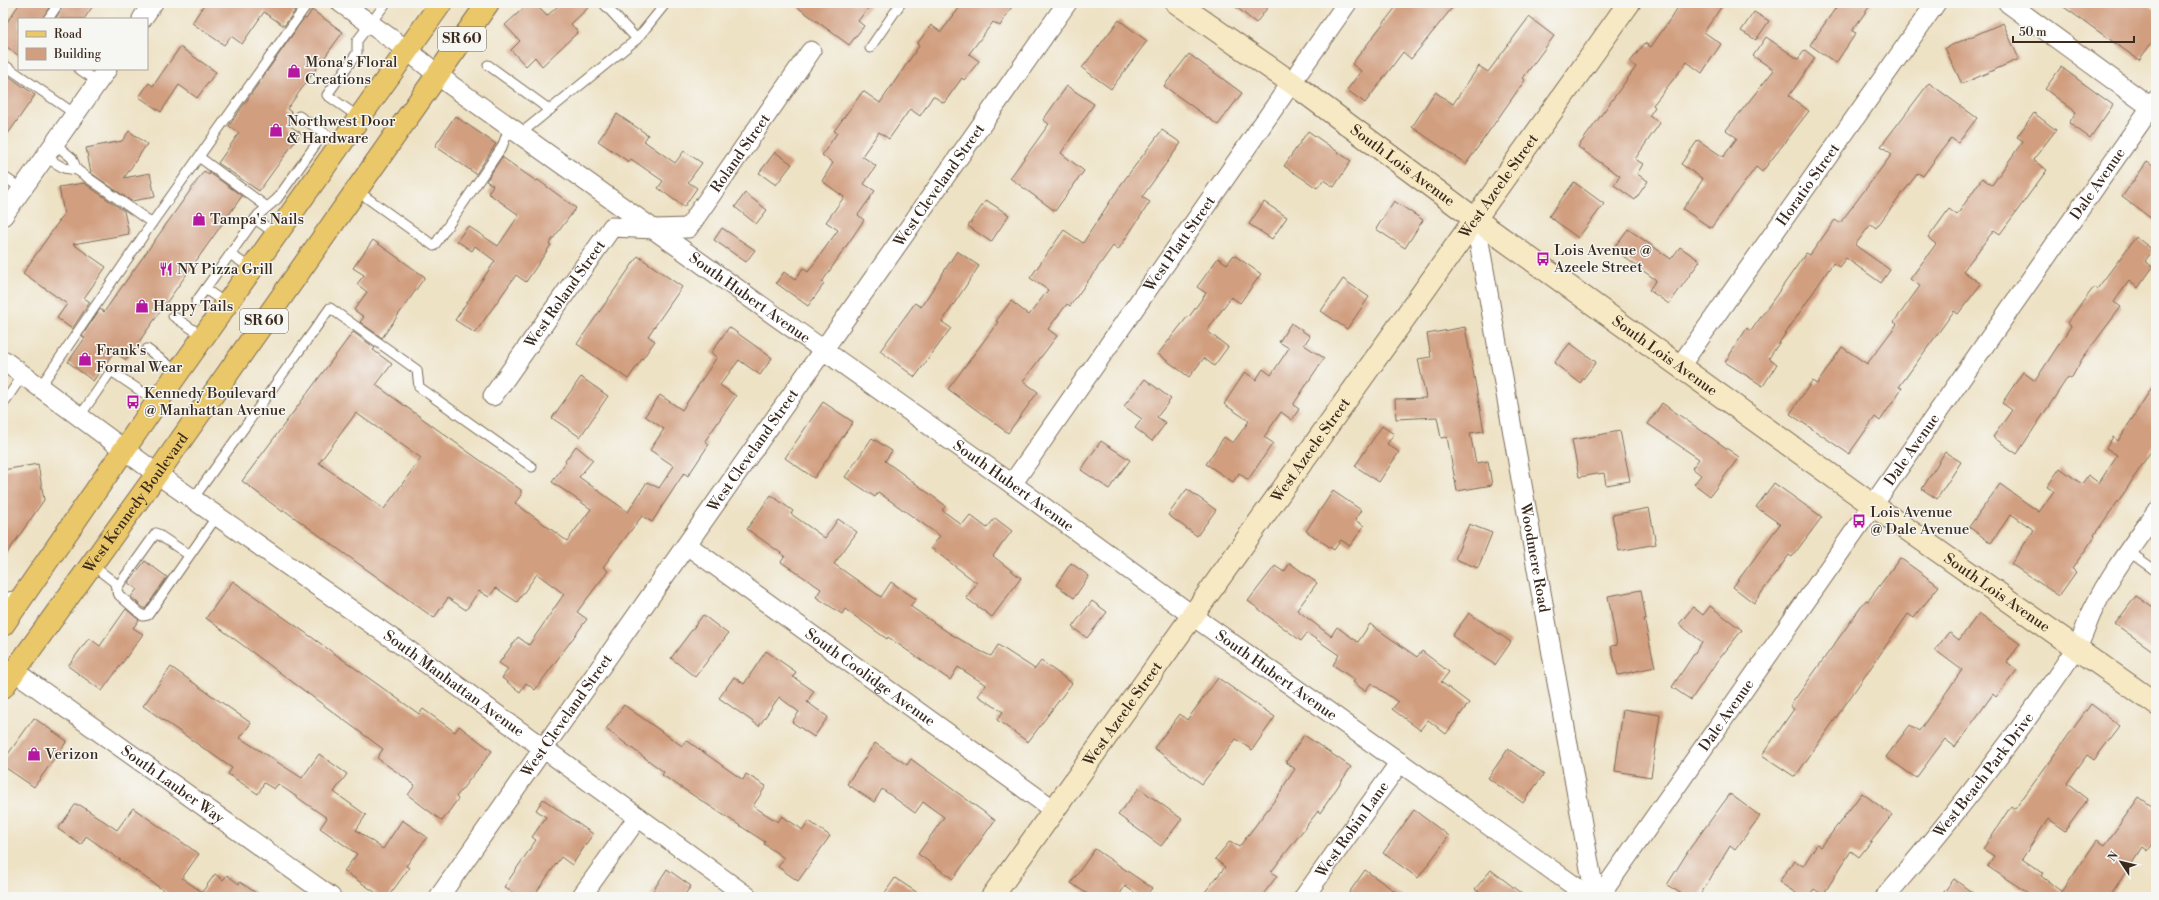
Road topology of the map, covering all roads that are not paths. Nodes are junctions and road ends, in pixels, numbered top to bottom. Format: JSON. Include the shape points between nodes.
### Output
{"nodes":[{"id":1,"x":58,"y":3,"type":"edge"},
{"id":2,"x":153,"y":3,"type":"edge"},
{"id":3,"x":308,"y":3,"type":"edge"},
{"id":4,"x":341,"y":3,"type":"edge"},
{"id":5,"x":386,"y":3,"type":"edge"},
{"id":6,"x":441,"y":3,"type":"edge"},
{"id":7,"x":488,"y":3,"type":"edge"},
{"id":8,"x":603,"y":3,"type":"edge"},
{"id":9,"x":666,"y":3,"type":"edge"},
{"id":10,"x":901,"y":3,"type":"edge"},
{"id":11,"x":1066,"y":3,"type":"edge"},
{"id":12,"x":1177,"y":3,"type":"edge"},
{"id":13,"x":1347,"y":3,"type":"edge"},
{"id":14,"x":1629,"y":3,"type":"edge"},
{"id":15,"x":1936,"y":3,"type":"edge"},
{"id":16,"x":2008,"y":3,"type":"edge"},
{"id":17,"x":49,"y":18,"type":"edge"},
{"id":18,"x":143,"y":18,"type":"edge"},
{"id":19,"x":370,"y":24,"type":"junction"},
{"id":20,"x":637,"y":40,"type":"junction"},
{"id":21,"x":870,"y":48,"type":"dead end"},
{"id":22,"x":407,"y":50,"type":"junction"},
{"id":23,"x":811,"y":51,"type":"dead end"},
{"id":24,"x":3,"y":64,"type":"edge"},
{"id":25,"x":488,"y":65,"type":"dead end"},
{"id":26,"x":83,"y":70,"type":"edge"},
{"id":27,"x":102,"y":75,"type":"edge"},
{"id":28,"x":437,"y":75,"type":"junction"},
{"id":29,"x":1292,"y":82,"type":"junction"},
{"id":30,"x":2154,"y":106,"type":"edge"},
{"id":31,"x":550,"y":110,"type":"junction"},
{"id":32,"x":75,"y":114,"type":"junction"},
{"id":33,"x":299,"y":116,"type":"dead end"},
{"id":34,"x":360,"y":118,"type":"junction"},
{"id":35,"x":515,"y":130,"type":"junction"},
{"id":36,"x":332,"y":138,"type":"junction"},
{"id":37,"x":50,"y":150,"type":"junction"},
{"id":38,"x":199,"y":158,"type":"junction"},
{"id":39,"x":77,"y":170,"type":"junction"},
{"id":40,"x":307,"y":174,"type":"junction"},
{"id":41,"x":3,"y":176,"type":"edge"},
{"id":42,"x":22,"y":189,"type":"junction"},
{"id":43,"x":356,"y":190,"type":"junction"},
{"id":44,"x":267,"y":207,"type":"junction"},
{"id":45,"x":3,"y":216,"type":"edge"},
{"id":46,"x":254,"y":219,"type":"junction"},
{"id":47,"x":1475,"y":219,"type":"junction"},
{"id":48,"x":152,"y":223,"type":"junction"},
{"id":49,"x":655,"y":229,"type":"junction"},
{"id":50,"x":276,"y":235,"type":"junction"},
{"id":51,"x":230,"y":254,"type":"junction"},
{"id":52,"x":252,"y":269,"type":"junction"},
{"id":53,"x":205,"y":289,"type":"junction"},
{"id":54,"x":196,"y":302,"type":"dead end"},
{"id":55,"x":227,"y":304,"type":"junction"},
{"id":56,"x":173,"y":316,"type":"dead end"},
{"id":57,"x":204,"y":337,"type":"junction"},
{"id":58,"x":147,"y":349,"type":"dead end"},
{"id":59,"x":824,"y":350,"type":"junction"},
{"id":60,"x":3,"y":360,"type":"edge"},
{"id":61,"x":1680,"y":366,"type":"junction"},
{"id":62,"x":179,"y":372,"type":"junction"},
{"id":63,"x":23,"y":375,"type":"junction"},
{"id":64,"x":40,"y":387,"type":"junction"},
{"id":65,"x":493,"y":396,"type":"dead end"},
{"id":66,"x":157,"y":402,"type":"junction"},
{"id":67,"x":3,"y":404,"type":"edge"},
{"id":68,"x":80,"y":416,"type":"junction"},
{"id":69,"x":125,"y":449,"type":"junction"},
{"id":70,"x":532,"y":467,"type":"dead end"},
{"id":71,"x":157,"y":474,"type":"junction"},
{"id":72,"x":1012,"y":484,"type":"junction"},
{"id":73,"x":193,"y":499,"type":"junction"},
{"id":74,"x":1874,"y":506,"type":"junction"},
{"id":75,"x":2156,"y":512,"type":"edge"},
{"id":76,"x":217,"y":516,"type":"junction"},
{"id":77,"x":687,"y":545,"type":"junction"},
{"id":78,"x":2128,"y":551,"type":"junction"},
{"id":79,"x":189,"y":555,"type":"junction"},
{"id":80,"x":92,"y":564,"type":"junction"},
{"id":81,"x":2156,"y":571,"type":"edge"},
{"id":82,"x":116,"y":589,"type":"junction"},
{"id":83,"x":13,"y":596,"type":"edge"},
{"id":84,"x":1193,"y":616,"type":"junction"},
{"id":85,"x":3,"y":625,"type":"edge"},
{"id":86,"x":2076,"y":648,"type":"junction"},
{"id":87,"x":9,"y":679,"type":"edge"},
{"id":88,"x":2156,"y":704,"type":"edge"},
{"id":89,"x":544,"y":748,"type":"junction"},
{"id":90,"x":1400,"y":762,"type":"junction"},
{"id":91,"x":1054,"y":810,"type":"junction"},
{"id":92,"x":638,"y":816,"type":"junction"},
{"id":93,"x":331,"y":897,"type":"edge"},
{"id":94,"x":439,"y":897,"type":"edge"},
{"id":95,"x":581,"y":897,"type":"edge"},
{"id":96,"x":748,"y":897,"type":"edge"},
{"id":97,"x":992,"y":897,"type":"edge"},
{"id":98,"x":1304,"y":897,"type":"edge"},
{"id":99,"x":1590,"y":897,"type":"edge"},
{"id":100,"x":1596,"y":897,"type":"edge"},
{"id":101,"x":1599,"y":897,"type":"edge"},
{"id":102,"x":1885,"y":897,"type":"edge"}],
"edges":[{"from":1,"to":17,"type":"lane"},
{"from":2,"to":18,"type":"street"},
{"from":3,"to":38,"type":"lane"},
{"from":4,"to":19,"type":"street","name":"South Hubert Avenue"},
{"from":5,"to":19,"type":"lane"},
{"from":6,"to":22,"type":"main road","number":"SR 60"},
{"from":7,"to":28,"type":"main road","name":"West Kennedy Boulevard","number":"SR 60"},
{"from":8,"to":20,"type":"lane"},
{"from":9,"to":20,"type":"lane"},
{"from":10,"to":21,"type":"lane"},
{"from":11,"to":59,"type":"street","name":"West Cleveland Street"},
{"from":12,"to":29,"type":"street","name":"South Lois Avenue"},
{"from":13,"to":29,"type":"street","name":"West Platt Street"},
{"from":14,"to":47,"type":"street","name":"West Azeele Street"},
{"from":15,"to":61,"type":"street","name":"Horatio Street"},
{"from":16,"to":30,"type":"street"},
{"from":19,"to":22,"type":"street","name":"South Hubert Avenue"},
{"from":19,"to":34,"type":"lane","via":[[357,41],[357,53],[327,95]]},
{"from":20,"to":31,"type":"lane"},
{"from":22,"to":28,"type":"street","name":"South Hubert Avenue"},
{"from":22,"to":34,"type":"main road","number":"SR 60"},
{"from":23,"to":49,"type":"street","name":"Roland Street","via":[[688,228]]},
{"from":24,"to":32,"type":"lane"},
{"from":25,"to":31,"type":"lane"},
{"from":26,"to":27,"type":"lane"},
{"from":27,"to":32,"type":"street"},
{"from":28,"to":35,"type":"street","name":"South Hubert Avenue"},
{"from":28,"to":43,"type":"main road","name":"West Kennedy Boulevard","number":"SR 60"},
{"from":29,"to":47,"type":"street","name":"South Lois Avenue"},
{"from":29,"to":72,"type":"street","name":"West Platt Street"},
{"from":30,"to":74,"type":"street","name":"Dale Avenue"},
{"from":31,"to":35,"type":"lane"},
{"from":32,"to":37,"type":"street"},
{"from":33,"to":36,"type":"lane"},
{"from":34,"to":36,"type":"main road","number":"SR 60"},
{"from":35,"to":43,"type":"lane","via":[[434,246]]},
{"from":35,"to":49,"type":"street","name":"South Hubert Avenue"},
{"from":36,"to":40,"type":"main road","number":"SR 60"},
{"from":37,"to":39,"type":"lane","via":[[64,168]]},
{"from":37,"to":39,"type":"lane","via":[[72,158]]},
{"from":37,"to":42,"type":"street"},
{"from":38,"to":44,"type":"lane"},
{"from":38,"to":48,"type":"lane"},
{"from":39,"to":48,"type":"lane"},
{"from":40,"to":44,"type":"lane"},
{"from":40,"to":50,"type":"main road","number":"SR 60"},
{"from":41,"to":42,"type":"lane"},
{"from":42,"to":45,"type":"street"},
{"from":43,"to":71,"type":"main road","name":"West Kennedy Boulevard","number":"SR 60"},
{"from":44,"to":46,"type":"lane"},
{"from":46,"to":50,"type":"lane"},
{"from":46,"to":51,"type":"lane"},
{"from":47,"to":61,"type":"street","name":"South Lois Avenue"},
{"from":47,"to":84,"type":"street","name":"West Azeele Street"},
{"from":47,"to":100,"type":"street","name":"Woodmere Road"},
{"from":48,"to":64,"type":"lane"},
{"from":49,"to":59,"type":"street","name":"South Hubert Avenue"},
{"from":49,"to":65,"type":"street","name":"West Roland Street","via":[[612,227]]},
{"from":50,"to":52,"type":"main road","number":"SR 60"},
{"from":51,"to":52,"type":"lane"},
{"from":51,"to":53,"type":"lane"},
{"from":52,"to":55,"type":"main road","number":"SR 60"},
{"from":53,"to":54,"type":"lane"},
{"from":53,"to":55,"type":"lane"},
{"from":55,"to":57,"type":"main road","number":"SR 60"},
{"from":56,"to":57,"type":"lane"},
{"from":57,"to":62,"type":"main road","number":"SR 60"},
{"from":58,"to":62,"type":"lane"},
{"from":59,"to":72,"type":"street","name":"South Hubert Avenue"},
{"from":59,"to":77,"type":"street","name":"West Cleveland Street"},
{"from":60,"to":63,"type":"street","name":"South Manhattan Avenue"},
{"from":61,"to":74,"type":"street","name":"South Lois Avenue"},
{"from":62,"to":66,"type":"main road","number":"SR 60"},
{"from":63,"to":64,"type":"street","name":"South Manhattan Avenue"},
{"from":63,"to":67,"type":"lane"},
{"from":64,"to":68,"type":"street","name":"South Manhattan Avenue"},
{"from":66,"to":68,"type":"lane","via":[[111,370]]},
{"from":66,"to":69,"type":"main road","number":"SR 60"},
{"from":68,"to":69,"type":"street","name":"South Manhattan Avenue"},
{"from":69,"to":71,"type":"street","name":"South Manhattan Avenue"},
{"from":69,"to":83,"type":"main road","number":"SR 60"},
{"from":70,"to":73,"type":"lane","via":[[419,387],[417,370],[330,308]]},
{"from":71,"to":73,"type":"street","name":"South Manhattan Avenue"},
{"from":71,"to":80,"type":"main road","name":"West Kennedy Boulevard","number":"SR 60"},
{"from":72,"to":84,"type":"street","name":"South Hubert Avenue"},
{"from":73,"to":76,"type":"street","name":"South Manhattan Avenue"},
{"from":74,"to":86,"type":"street","name":"South Lois Avenue"},
{"from":74,"to":101,"type":"street","name":"Dale Avenue"},
{"from":75,"to":78,"type":"street","name":"West Beach Park Drive"},
{"from":76,"to":79,"type":"lane"},
{"from":76,"to":89,"type":"street","name":"South Manhattan Avenue"},
{"from":77,"to":89,"type":"street","name":"West Cleveland Street"},
{"from":77,"to":91,"type":"street","name":"South Coolidge Avenue"},
{"from":78,"to":81,"type":"lane"},
{"from":78,"to":86,"type":"street","name":"West Beach Park Drive","via":[[2095,605]]},
{"from":79,"to":82,"type":"lane","via":[[156,533]]},
{"from":79,"to":82,"type":"lane","via":[[148,616],[143,616],[119,595]]},
{"from":80,"to":82,"type":"lane","via":[[114,582]]},
{"from":80,"to":87,"type":"main road","name":"West Kennedy Boulevard","number":"SR 60"},
{"from":83,"to":85,"type":"main road","number":"SR 60"},
{"from":84,"to":90,"type":"street","name":"South Hubert Avenue"},
{"from":84,"to":91,"type":"street","name":"West Azeele Street"},
{"from":86,"to":88,"type":"street","name":"South Lois Avenue"},
{"from":86,"to":102,"type":"street","name":"West Beach Park Drive","via":[[2000,756]]},
{"from":87,"to":93,"type":"street","name":"South Lauber Way"},
{"from":89,"to":92,"type":"street","name":"South Manhattan Avenue"},
{"from":89,"to":94,"type":"street","name":"West Cleveland Street"},
{"from":90,"to":98,"type":"street","name":"West Robin Lane"},
{"from":90,"to":99,"type":"street","name":"South Hubert Avenue"},
{"from":91,"to":97,"type":"street","name":"West Azeele Street"},
{"from":92,"to":95,"type":"street"},
{"from":92,"to":96,"type":"street","name":"South Manhattan Avenue"}]}
